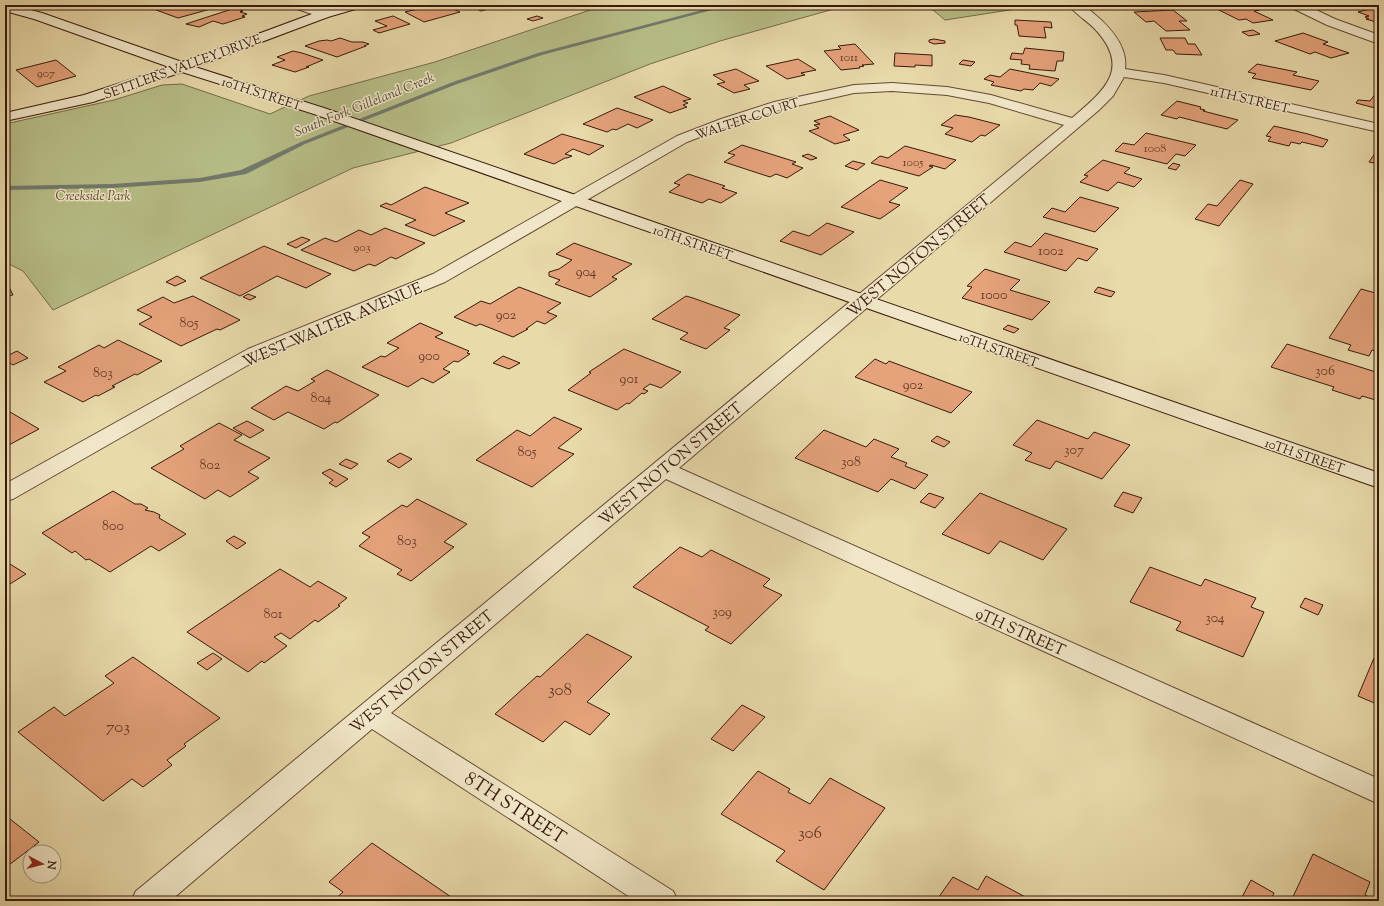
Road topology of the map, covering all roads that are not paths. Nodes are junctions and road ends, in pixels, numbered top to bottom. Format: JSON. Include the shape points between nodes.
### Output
{"nodes":[{"id":1,"x":298,"y":5,"type":"edge"},
{"id":2,"x":355,"y":5,"type":"edge"},
{"id":3,"x":1075,"y":5,"type":"edge"},
{"id":4,"x":1296,"y":5,"type":"edge"},
{"id":5,"x":5,"y":7,"type":"edge"},
{"id":6,"x":324,"y":14,"type":"junction"},
{"id":7,"x":1379,"y":40,"type":"edge"},
{"id":8,"x":182,"y":67,"type":"junction"},
{"id":9,"x":1120,"y":72,"type":"junction"},
{"id":10,"x":5,"y":117,"type":"edge"},
{"id":11,"x":1075,"y":123,"type":"junction"},
{"id":12,"x":1379,"y":128,"type":"edge"},
{"id":13,"x":574,"y":201,"type":"junction"},
{"id":14,"x":862,"y":301,"type":"junction"},
{"id":15,"x":662,"y":469,"type":"junction"},
{"id":16,"x":1379,"y":481,"type":"edge"},
{"id":17,"x":5,"y":494,"type":"edge"},
{"id":18,"x":371,"y":714,"type":"junction"},
{"id":19,"x":1379,"y":792,"type":"edge"},
{"id":20,"x":147,"y":901,"type":"edge"},
{"id":21,"x":662,"y":901,"type":"edge"}],
"edges":[{"from":1,"to":6,"type":"street"},
{"from":2,"to":6,"type":"street","name":"SETTLERS VALLEY DRIVE"},
{"from":3,"to":9,"type":"street","via":[[1095,20],[1110,37],[1118,55]]},
{"from":4,"to":7,"type":"street","via":[[1331,22]]},
{"from":5,"to":8,"type":"street","name":"10TH STREET","via":[[38,16]]},
{"from":6,"to":8,"type":"street","name":"SETTLERS VALLEY DRIVE"},
{"from":8,"to":10,"type":"street","name":"SETTLERS VALLEY DRIVE","via":[[88,99]]},
{"from":8,"to":13,"type":"street","name":"10TH STREET","via":[[324,113]]},
{"from":9,"to":11,"type":"street","name":"WEST NOTON STREET","via":[[1111,90]]},
{"from":9,"to":12,"type":"street","name":"11TH STREET","via":[[1164,79]]},
{"from":11,"to":13,"type":"street","name":"WALTER COURT","via":[[991,99],[947,91],[892,87],[854,89],[779,104],[682,139]]},
{"from":11,"to":14,"type":"street","name":"WEST NOTON STREET"},
{"from":13,"to":14,"type":"street","name":"10TH STREET"},
{"from":13,"to":17,"type":"street","name":"WEST WALTER AVENUE","via":[[439,278],[255,353]]},
{"from":14,"to":15,"type":"street","name":"WEST NOTON STREET"},
{"from":14,"to":16,"type":"street","name":"10TH STREET"},
{"from":15,"to":18,"type":"street","name":"WEST NOTON STREET"},
{"from":15,"to":19,"type":"street","name":"9TH STREET"},
{"from":18,"to":20,"type":"street","name":"WEST NOTON STREET"},
{"from":18,"to":21,"type":"street","name":"8TH STREET"}]}
